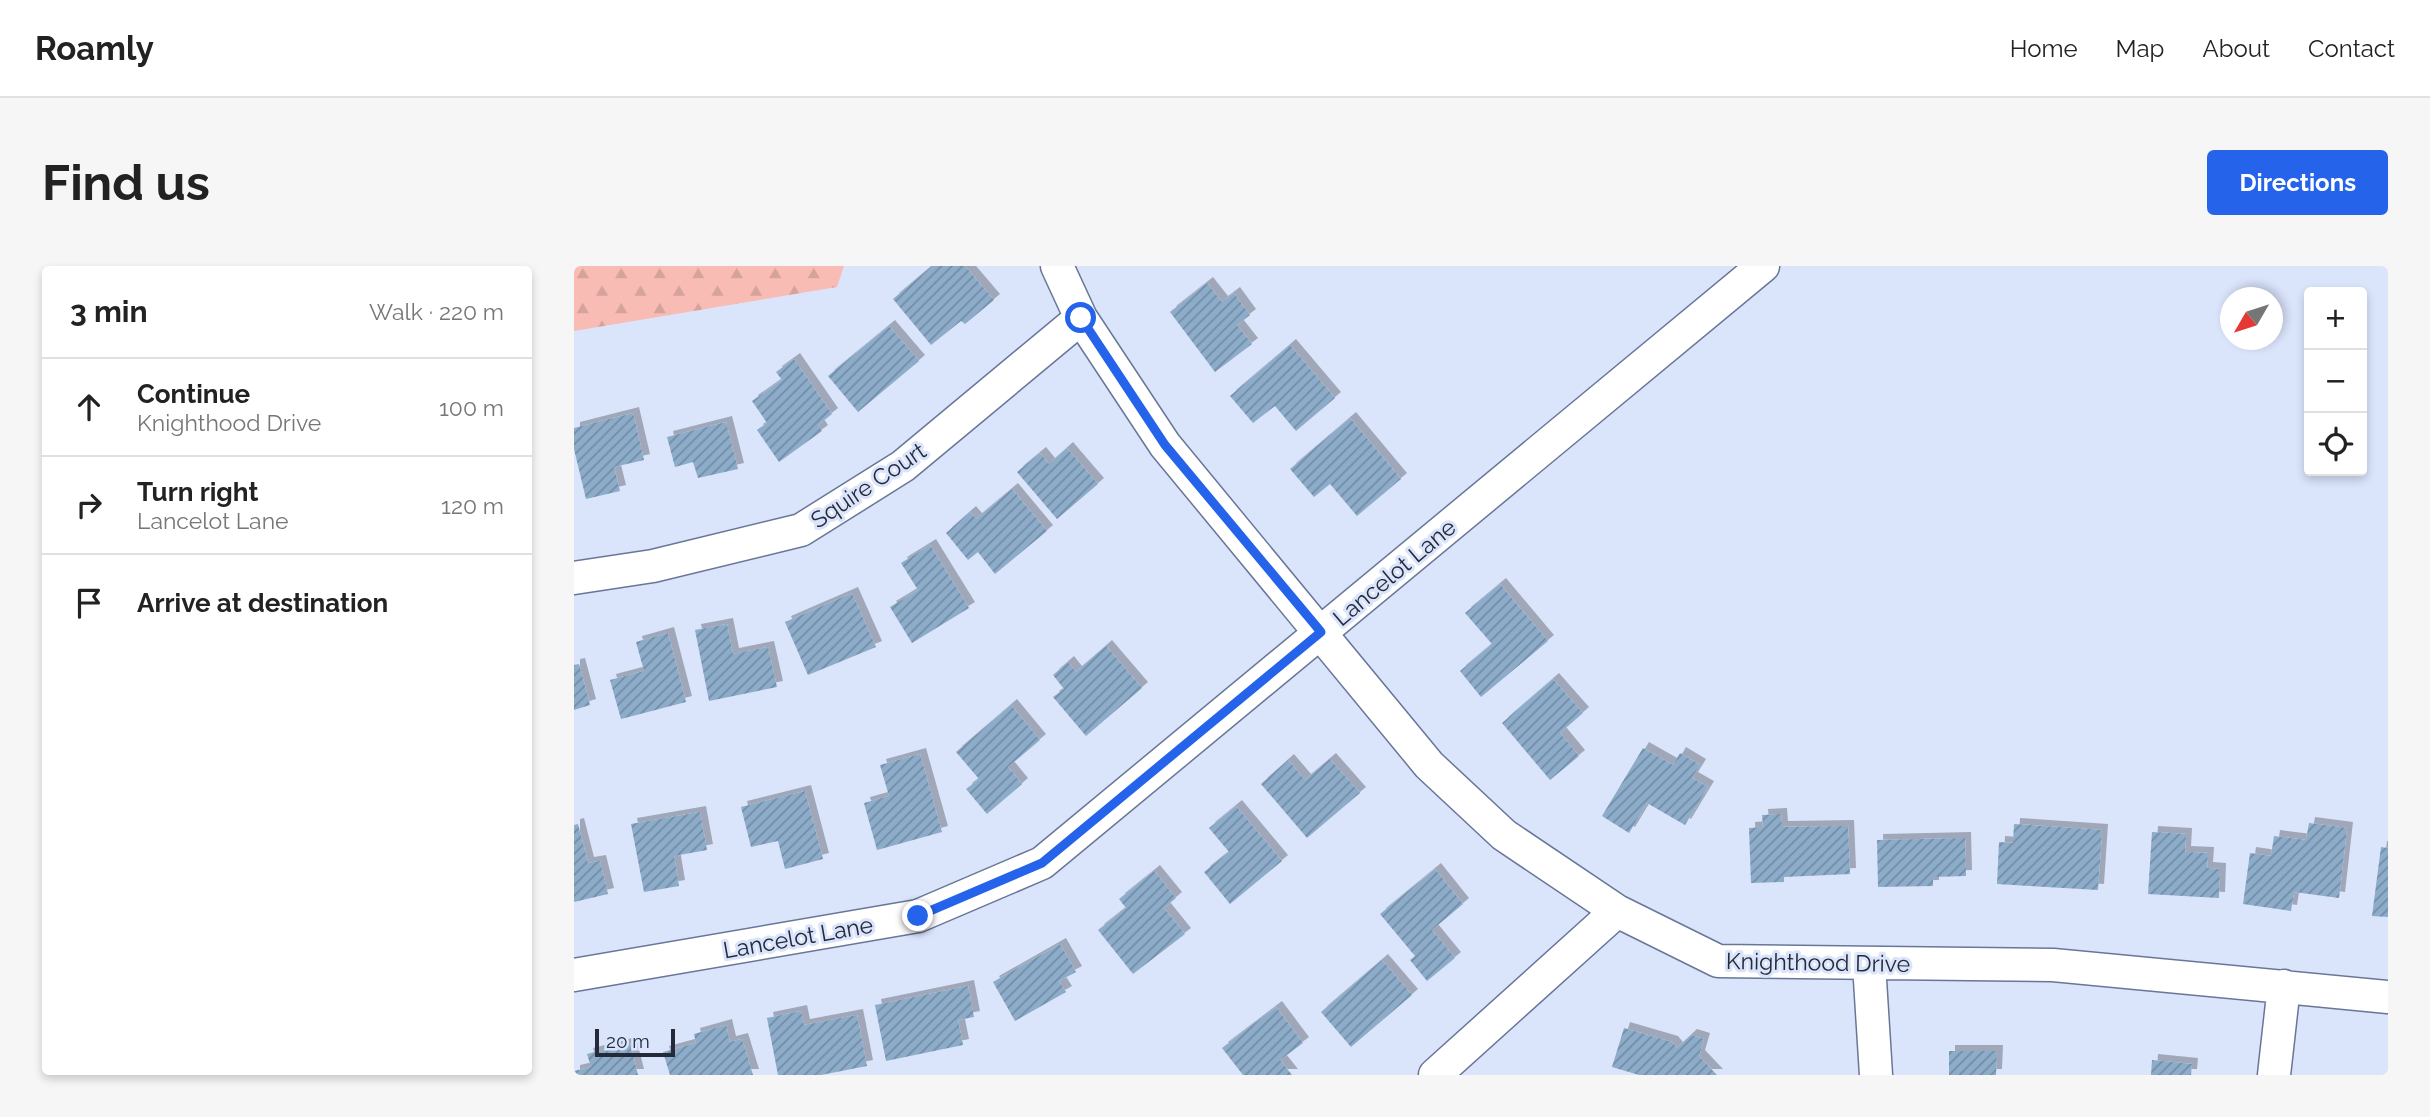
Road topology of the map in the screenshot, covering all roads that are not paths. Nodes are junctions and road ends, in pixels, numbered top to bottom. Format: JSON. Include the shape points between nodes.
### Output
{"nodes":[{"id":1,"x":1057,"y":266,"type":"edge"},
{"id":2,"x":1763,"y":266,"type":"edge"},
{"id":3,"x":1081,"y":318,"type":"junction"},
{"id":4,"x":574,"y":578,"type":"edge"},
{"id":5,"x":1321,"y":632,"type":"junction"},
{"id":6,"x":1617,"y":911,"type":"junction"},
{"id":7,"x":1869,"y":964,"type":"junction"},
{"id":8,"x":574,"y":975,"type":"edge"},
{"id":9,"x":2284,"y":986,"type":"junction"},
{"id":10,"x":2388,"y":997,"type":"edge"},
{"id":11,"x":1435,"y":1075,"type":"edge"},
{"id":12,"x":1876,"y":1075,"type":"edge"},
{"id":13,"x":2274,"y":1075,"type":"edge"}],
"edges":[{"from":1,"to":3,"type":"street","name":"Knighthood Drive"},
{"from":2,"to":5,"type":"street","name":"Lancelot Lane"},
{"from":3,"to":4,"type":"street","name":"Squire Court","via":[[903,466],[801,530],[653,566]]},
{"from":3,"to":5,"type":"street","name":"Knighthood Drive","via":[[1165,445]]},
{"from":5,"to":6,"type":"street","name":"Knighthood Drive","via":[[1429,765],[1504,835]]},
{"from":5,"to":8,"type":"street","name":"Lancelot Lane","via":[[1042,863],[918,916]]},
{"from":6,"to":7,"type":"street","name":"Knighthood Drive","via":[[1718,961]]},
{"from":6,"to":11,"type":"street"},
{"from":7,"to":9,"type":"street","name":"Knighthood Drive","via":[[2053,965]]},
{"from":7,"to":12,"type":"street"},
{"from":9,"to":10,"type":"street","name":"Knighthood Drive"},
{"from":9,"to":13,"type":"street"}]}
